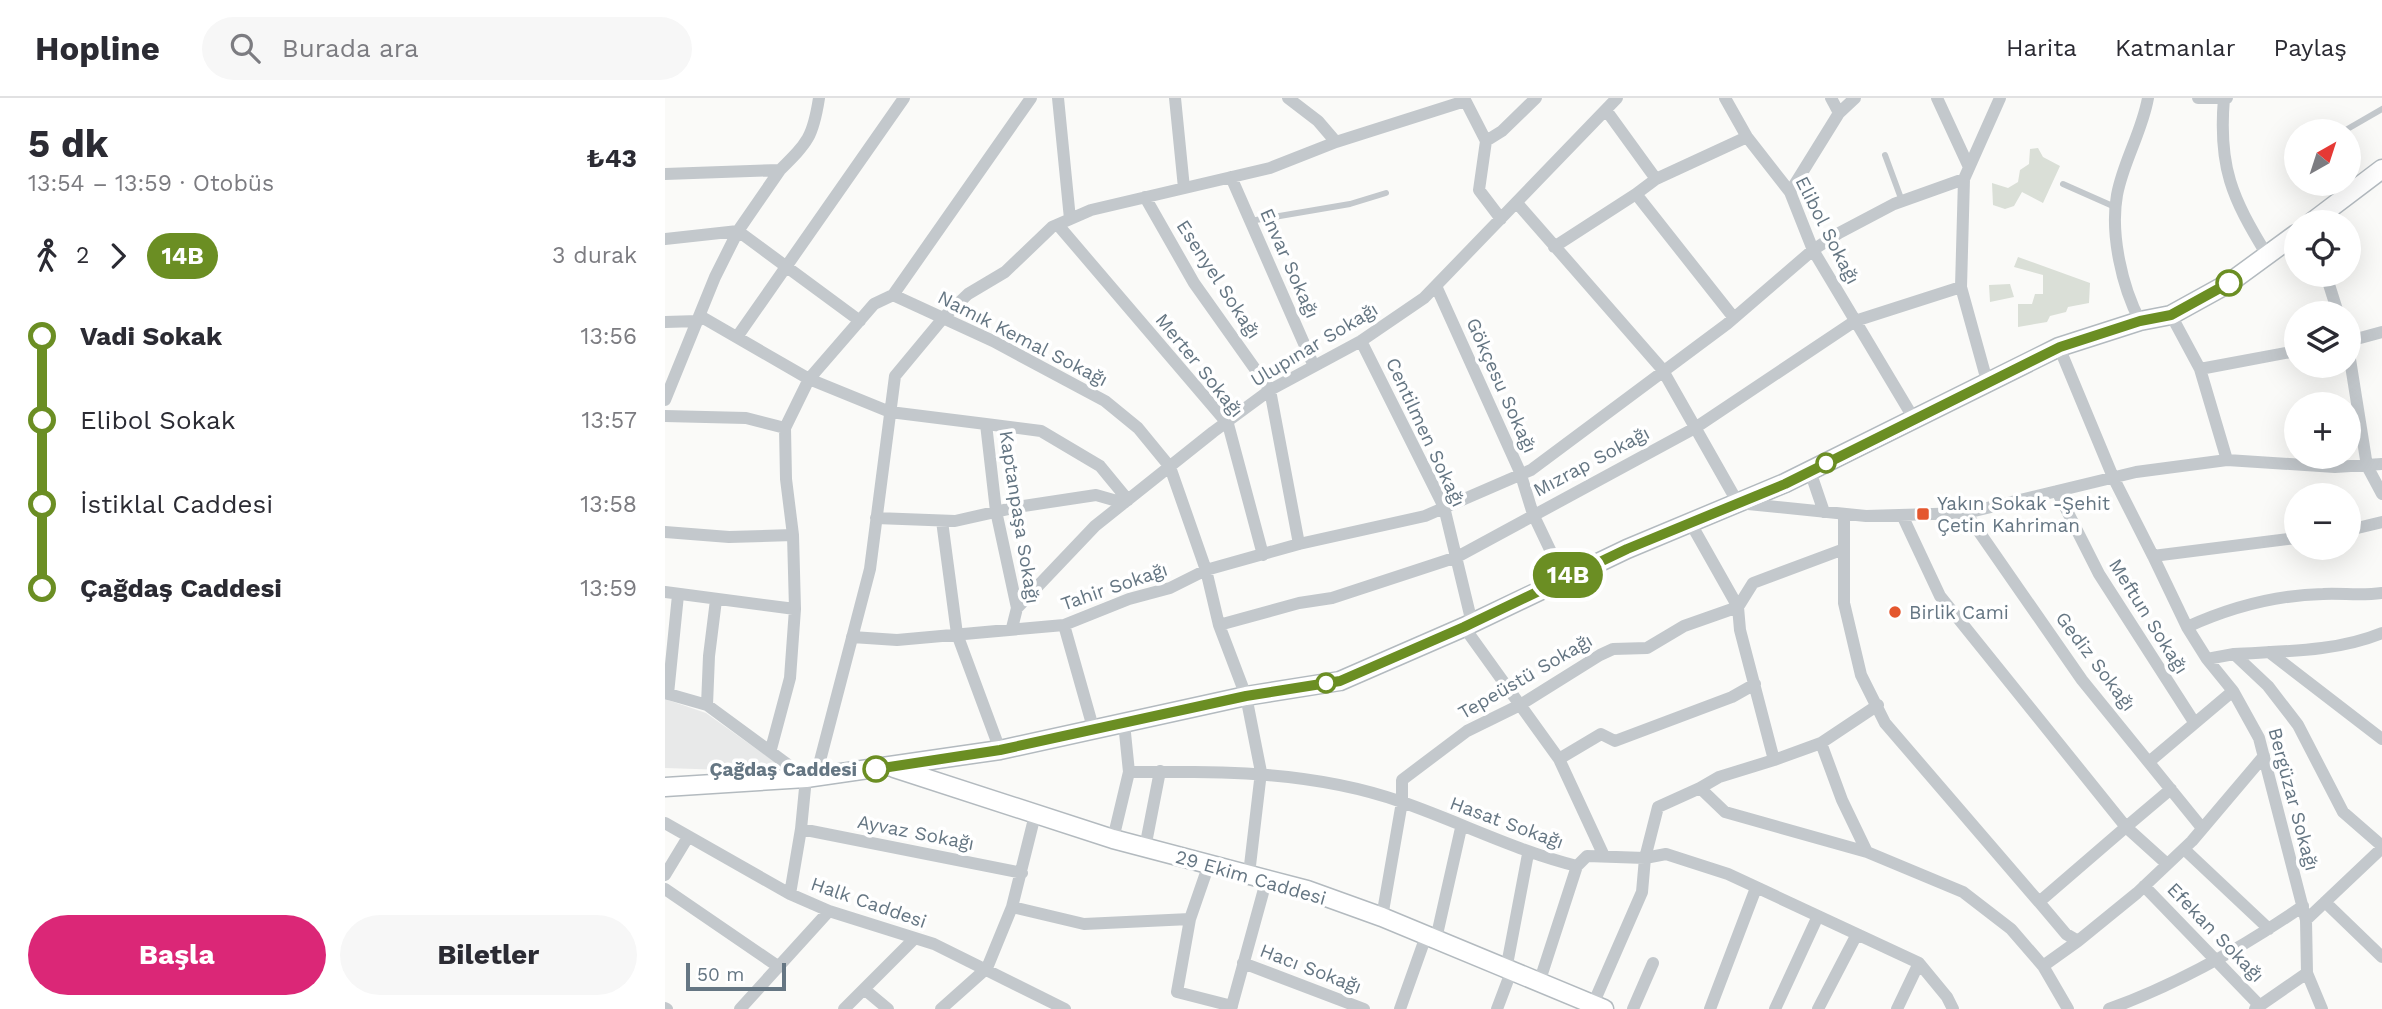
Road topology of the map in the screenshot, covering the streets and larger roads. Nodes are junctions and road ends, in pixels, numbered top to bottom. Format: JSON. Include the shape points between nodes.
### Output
{"nodes":[{"id":1,"x":819,"y":98,"type":"edge"},
{"id":2,"x":904,"y":98,"type":"edge"},
{"id":3,"x":1031,"y":98,"type":"edge"},
{"id":4,"x":1058,"y":98,"type":"edge"},
{"id":5,"x":1175,"y":98,"type":"edge"},
{"id":6,"x":1288,"y":98,"type":"edge"},
{"id":7,"x":1536,"y":98,"type":"edge"},
{"id":8,"x":1617,"y":98,"type":"edge"},
{"id":9,"x":1725,"y":98,"type":"edge"},
{"id":10,"x":1831,"y":98,"type":"edge"},
{"id":11,"x":1855,"y":98,"type":"edge"},
{"id":12,"x":1937,"y":98,"type":"edge"},
{"id":13,"x":2000,"y":98,"type":"edge"},
{"id":14,"x":2148,"y":98,"type":"edge"},
{"id":15,"x":2199,"y":98,"type":"edge"},
{"id":16,"x":2225,"y":98,"type":"edge"},
{"id":17,"x":1465,"y":99,"type":"edge"},
{"id":18,"x":1300,"y":102,"type":"edge"},
{"id":19,"x":1606,"y":110,"type":"junction"},
{"id":20,"x":1839,"y":113,"type":"junction"},
{"id":21,"x":1747,"y":137,"type":"junction"},
{"id":22,"x":1486,"y":141,"type":"junction"},
{"id":23,"x":1336,"y":142,"type":"junction"},
{"id":24,"x":1969,"y":165,"type":"junction"},
{"id":25,"x":2382,"y":169,"type":"edge"},
{"id":26,"x":781,"y":170,"type":"junction"},
{"id":27,"x":665,"y":174,"type":"edge"},
{"id":28,"x":1231,"y":177,"type":"junction"},
{"id":29,"x":1656,"y":179,"type":"junction"},
{"id":30,"x":1964,"y":179,"type":"junction"},
{"id":31,"x":1184,"y":188,"type":"junction"},
{"id":32,"x":1790,"y":192,"type":"junction"},
{"id":33,"x":1636,"y":194,"type":"junction"},
{"id":34,"x":1145,"y":197,"type":"junction"},
{"id":35,"x":1517,"y":203,"type":"junction"},
{"id":36,"x":2328,"y":210,"type":"edge"},
{"id":37,"x":1501,"y":219,"type":"junction"},
{"id":38,"x":1064,"y":222,"type":"junction"},
{"id":39,"x":738,"y":231,"type":"junction"},
{"id":40,"x":665,"y":239,"type":"edge"},
{"id":41,"x":2284,"y":243,"type":"edge"},
{"id":42,"x":1554,"y":247,"type":"junction"},
{"id":43,"x":1813,"y":250,"type":"junction"},
{"id":44,"x":2267,"y":256,"type":"junction"},
{"id":45,"x":789,"y":266,"type":"junction"},
{"id":46,"x":1436,"y":286,"type":"junction"},
{"id":47,"x":1961,"y":287,"type":"junction"},
{"id":48,"x":893,"y":295,"type":"junction"},
{"id":49,"x":2171,"y":315,"type":"junction"},
{"id":50,"x":944,"y":317,"type":"junction"},
{"id":51,"x":699,"y":318,"type":"junction"},
{"id":52,"x":1734,"y":318,"type":"junction"},
{"id":53,"x":860,"y":321,"type":"junction"},
{"id":54,"x":1855,"y":321,"type":"junction"},
{"id":55,"x":2140,"y":321,"type":"junction"},
{"id":56,"x":665,"y":322,"type":"edge"},
{"id":57,"x":2382,"y":332,"type":"edge"},
{"id":58,"x":737,"y":337,"type":"junction"},
{"id":59,"x":2361,"y":338,"type":"edge"},
{"id":60,"x":1361,"y":341,"type":"junction"},
{"id":61,"x":2060,"y":347,"type":"junction"},
{"id":62,"x":2284,"y":353,"type":"edge"},
{"id":63,"x":1313,"y":365,"type":"junction"},
{"id":64,"x":1663,"y":369,"type":"junction"},
{"id":65,"x":2200,"y":369,"type":"junction"},
{"id":66,"x":2353,"y":378,"type":"edge"},
{"id":67,"x":809,"y":379,"type":"junction"},
{"id":68,"x":1987,"y":381,"type":"junction"},
{"id":69,"x":1270,"y":390,"type":"junction"},
{"id":70,"x":665,"y":400,"type":"edge"},
{"id":71,"x":890,"y":412,"type":"junction"},
{"id":72,"x":665,"y":416,"type":"edge"},
{"id":73,"x":1914,"y":419,"type":"junction"},
{"id":74,"x":986,"y":424,"type":"junction"},
{"id":75,"x":1228,"y":424,"type":"junction"},
{"id":76,"x":1695,"y":428,"type":"junction"},
{"id":77,"x":785,"y":429,"type":"junction"},
{"id":78,"x":2227,"y":460,"type":"junction"},
{"id":79,"x":2382,"y":464,"type":"edge"},
{"id":80,"x":2367,"y":466,"type":"junction"},
{"id":81,"x":1170,"y":467,"type":"junction"},
{"id":82,"x":1810,"y":471,"type":"junction"},
{"id":83,"x":1520,"y":472,"type":"junction"},
{"id":84,"x":2113,"y":477,"type":"junction"},
{"id":85,"x":2057,"y":491,"type":"junction"},
{"id":86,"x":2382,"y":494,"type":"edge"},
{"id":87,"x":1126,"y":501,"type":"junction"},
{"id":88,"x":1738,"y":503,"type":"junction"},
{"id":89,"x":1444,"y":507,"type":"junction"},
{"id":90,"x":996,"y":511,"type":"junction"},
{"id":91,"x":1825,"y":512,"type":"junction"},
{"id":92,"x":1844,"y":513,"type":"junction"},
{"id":93,"x":1966,"y":513,"type":"junction"},
{"id":94,"x":1533,"y":514,"type":"junction"},
{"id":95,"x":1902,"y":514,"type":"junction"},
{"id":96,"x":876,"y":518,"type":"junction"},
{"id":97,"x":942,"y":521,"type":"junction"},
{"id":98,"x":2382,"y":522,"type":"edge"},
{"id":99,"x":1691,"y":523,"type":"junction"},
{"id":100,"x":2361,"y":527,"type":"edge"},
{"id":101,"x":665,"y":532,"type":"edge"},
{"id":102,"x":793,"y":535,"type":"junction"},
{"id":103,"x":2284,"y":540,"type":"edge"},
{"id":104,"x":1299,"y":544,"type":"junction"},
{"id":105,"x":1844,"y":549,"type":"junction"},
{"id":106,"x":1263,"y":555,"type":"junction"},
{"id":107,"x":2153,"y":556,"type":"junction"},
{"id":108,"x":1457,"y":558,"type":"junction"},
{"id":109,"x":1206,"y":570,"type":"junction"},
{"id":110,"x":1563,"y":578,"type":"junction"},
{"id":111,"x":2382,"y":593,"type":"edge"},
{"id":112,"x":672,"y":594,"type":"edge"},
{"id":113,"x":716,"y":600,"type":"junction"},
{"id":114,"x":1738,"y":607,"type":"junction"},
{"id":115,"x":1017,"y":608,"type":"junction"},
{"id":116,"x":795,"y":609,"type":"junction"},
{"id":117,"x":1064,"y":625,"type":"junction"},
{"id":118,"x":1219,"y":625,"type":"junction"},
{"id":119,"x":1468,"y":625,"type":"junction"},
{"id":120,"x":2187,"y":626,"type":"junction"},
{"id":121,"x":1012,"y":628,"type":"junction"},
{"id":122,"x":2382,"y":633,"type":"edge"},
{"id":123,"x":957,"y":634,"type":"junction"},
{"id":124,"x":852,"y":636,"type":"junction"},
{"id":125,"x":2269,"y":652,"type":"junction"},
{"id":126,"x":2234,"y":654,"type":"junction"},
{"id":127,"x":2207,"y":659,"type":"junction"},
{"id":128,"x":1755,"y":684,"type":"junction"},
{"id":129,"x":2233,"y":691,"type":"junction"},
{"id":130,"x":666,"y":694,"type":"edge"},
{"id":131,"x":1246,"y":696,"type":"junction"},
{"id":132,"x":707,"y":705,"type":"junction"},
{"id":133,"x":1520,"y":705,"type":"junction"},
{"id":134,"x":1878,"y":705,"type":"junction"},
{"id":135,"x":2194,"y":722,"type":"junction"},
{"id":136,"x":1124,"y":723,"type":"junction"},
{"id":137,"x":1094,"y":731,"type":"junction"},
{"id":138,"x":2382,"y":739,"type":"edge"},
{"id":139,"x":1821,"y":743,"type":"junction"},
{"id":140,"x":771,"y":749,"type":"junction"},
{"id":141,"x":1000,"y":750,"type":"junction"},
{"id":142,"x":2264,"y":755,"type":"junction"},
{"id":143,"x":1559,"y":760,"type":"junction"},
{"id":144,"x":1774,"y":760,"type":"junction"},
{"id":145,"x":2150,"y":761,"type":"junction"},
{"id":146,"x":890,"y":767,"type":"junction"},
{"id":147,"x":1160,"y":771,"type":"junction"},
{"id":148,"x":1129,"y":772,"type":"junction"},
{"id":149,"x":1261,"y":772,"type":"junction"},
{"id":150,"x":811,"y":777,"type":"junction"},
{"id":151,"x":665,"y":787,"type":"edge"},
{"id":152,"x":1700,"y":788,"type":"junction"},
{"id":153,"x":2171,"y":789,"type":"junction"},
{"id":154,"x":1402,"y":802,"type":"junction"},
{"id":155,"x":1035,"y":815,"type":"junction"},
{"id":156,"x":665,"y":823,"type":"edge"},
{"id":157,"x":2126,"y":827,"type":"junction"},
{"id":158,"x":1461,"y":828,"type":"junction"},
{"id":159,"x":2202,"y":828,"type":"junction"},
{"id":160,"x":801,"y":830,"type":"junction"},
{"id":161,"x":688,"y":837,"type":"junction"},
{"id":162,"x":1113,"y":839,"type":"junction"},
{"id":163,"x":2382,"y":847,"type":"edge"},
{"id":164,"x":1145,"y":848,"type":"junction"},
{"id":165,"x":2183,"y":849,"type":"junction"},
{"id":166,"x":1867,"y":852,"type":"junction"},
{"id":167,"x":1528,"y":854,"type":"junction"},
{"id":168,"x":1604,"y":856,"type":"junction"},
{"id":169,"x":1645,"y":858,"type":"junction"},
{"id":170,"x":1209,"y":864,"type":"junction"},
{"id":171,"x":2167,"y":864,"type":"junction"},
{"id":172,"x":1577,"y":866,"type":"junction"},
{"id":173,"x":1022,"y":873,"type":"junction"},
{"id":174,"x":665,"y":875,"type":"edge"},
{"id":175,"x":1258,"y":876,"type":"junction"},
{"id":176,"x":2144,"y":886,"type":"junction"},
{"id":177,"x":1756,"y":888,"type":"junction"},
{"id":178,"x":665,"y":889,"type":"edge"},
{"id":179,"x":790,"y":894,"type":"junction"},
{"id":180,"x":2039,"y":902,"type":"junction"},
{"id":181,"x":2325,"y":902,"type":"junction"},
{"id":182,"x":2302,"y":906,"type":"junction"},
{"id":183,"x":1012,"y":907,"type":"junction"},
{"id":184,"x":829,"y":911,"type":"junction"},
{"id":185,"x":1818,"y":916,"type":"junction"},
{"id":186,"x":1382,"y":917,"type":"junction"},
{"id":187,"x":1190,"y":919,"type":"junction"},
{"id":188,"x":2306,"y":920,"type":"junction"},
{"id":189,"x":2269,"y":929,"type":"junction"},
{"id":190,"x":1857,"y":934,"type":"junction"},
{"id":191,"x":1431,"y":937,"type":"junction"},
{"id":192,"x":915,"y":938,"type":"junction"},
{"id":193,"x":2078,"y":942,"type":"junction"},
{"id":194,"x":2382,"y":957,"type":"edge"},
{"id":195,"x":2216,"y":961,"type":"junction"},
{"id":196,"x":1243,"y":963,"type":"junction"},
{"id":197,"x":1653,"y":963,"type":"dead end"},
{"id":198,"x":1919,"y":963,"type":"junction"},
{"id":199,"x":2043,"y":966,"type":"junction"},
{"id":200,"x":779,"y":967,"type":"junction"},
{"id":201,"x":987,"y":968,"type":"junction"},
{"id":202,"x":1509,"y":971,"type":"junction"},
{"id":203,"x":2307,"y":973,"type":"junction"},
{"id":204,"x":1539,"y":983,"type":"junction"},
{"id":205,"x":864,"y":989,"type":"junction"},
{"id":206,"x":1044,"y":1004,"type":"edge"},
{"id":207,"x":1231,"y":1007,"type":"edge"},
{"id":208,"x":2257,"y":1007,"type":"edge"},
{"id":209,"x":1596,"y":1008,"type":"edge"},
{"id":210,"x":1951,"y":1008,"type":"edge"},
{"id":211,"x":740,"y":1009,"type":"edge"},
{"id":212,"x":844,"y":1009,"type":"edge"},
{"id":213,"x":888,"y":1009,"type":"edge"},
{"id":214,"x":941,"y":1009,"type":"edge"},
{"id":215,"x":1065,"y":1009,"type":"edge"},
{"id":216,"x":1364,"y":1009,"type":"edge"},
{"id":217,"x":1400,"y":1009,"type":"edge"},
{"id":218,"x":1497,"y":1009,"type":"edge"},
{"id":219,"x":1633,"y":1009,"type":"edge"},
{"id":220,"x":1710,"y":1009,"type":"edge"},
{"id":221,"x":1775,"y":1009,"type":"edge"},
{"id":222,"x":1818,"y":1009,"type":"edge"},
{"id":223,"x":1897,"y":1009,"type":"edge"},
{"id":224,"x":2068,"y":1009,"type":"edge"},
{"id":225,"x":2109,"y":1009,"type":"edge"},
{"id":226,"x":2322,"y":1009,"type":"edge"}],
"edges":[{"from":1,"to":26,"type":"street","via":[[808,141]]},
{"from":2,"to":45,"type":"street"},
{"from":3,"to":48,"type":"street"},
{"from":4,"to":38,"type":"street"},
{"from":5,"to":31,"type":"street"},
{"from":6,"to":18,"type":"street"},
{"from":7,"to":22,"type":"street"},
{"from":8,"to":19,"type":"street","name":"Ulupınar Sokağı"},
{"from":9,"to":21,"type":"street","name":"Elibol Sokağı"},
{"from":10,"to":20,"type":"street"},
{"from":11,"to":20,"type":"street"},
{"from":12,"to":24,"type":"street"},
{"from":13,"to":24,"type":"street"},
{"from":14,"to":55,"type":"street","via":[[2116,208],[2122,266]]},
{"from":15,"to":16,"type":"street"},
{"from":16,"to":44,"type":"street","via":[[2222,133],[2232,194]]},
{"from":17,"to":22,"type":"street"},
{"from":17,"to":23,"type":"street"},
{"from":18,"to":23,"type":"street"},
{"from":19,"to":29,"type":"street"},
{"from":19,"to":35,"type":"street","name":"Ulupınar Sokağı"},
{"from":20,"to":32,"type":"street"},
{"from":21,"to":29,"type":"street"},
{"from":21,"to":32,"type":"street","name":"Elibol Sokağı"},
{"from":22,"to":37,"type":"street","via":[[1479,190]]},
{"from":23,"to":28,"type":"street","via":[[1270,168]]},
{"from":24,"to":30,"type":"street"},
{"from":25,"to":36,"type":"street"},
{"from":26,"to":27,"type":"street"},
{"from":26,"to":39,"type":"street"},
{"from":28,"to":31,"type":"street"},
{"from":28,"to":63,"type":"street","name":"Envar Sokağı"},
{"from":29,"to":33,"type":"street"},
{"from":30,"to":43,"type":"street","name":"Tahir Sokağı","via":[[1902,201]]},
{"from":30,"to":47,"type":"street"},
{"from":31,"to":34,"type":"street"},
{"from":32,"to":43,"type":"street","name":"Elibol Sokağı"},
{"from":33,"to":42,"type":"street"},
{"from":33,"to":52,"type":"street"},
{"from":34,"to":38,"type":"street","via":[[1091,210]]},
{"from":34,"to":69,"type":"street","name":"Esenyel Sokağı","via":[[1193,283]]},
{"from":35,"to":37,"type":"street","name":"Ulupınar Sokağı"},
{"from":35,"to":42,"type":"street"},
{"from":37,"to":46,"type":"street","name":"Ulupınar Sokağı"},
{"from":38,"to":50,"type":"street"},
{"from":38,"to":75,"type":"street","name":"Merter Sokağı"},
{"from":39,"to":40,"type":"street"},
{"from":39,"to":45,"type":"street"},
{"from":39,"to":51,"type":"street"},
{"from":41,"to":44,"type":"street"},
{"from":42,"to":64,"type":"street"},
{"from":43,"to":52,"type":"street","name":"Tahir Sokağı"},
{"from":43,"to":54,"type":"street","name":"Elibol Sokağı"},
{"from":44,"to":49,"type":"street"},
{"from":45,"to":53,"type":"street"},
{"from":45,"to":58,"type":"street"},
{"from":46,"to":60,"type":"street","name":"Ulupınar Sokağı"},
{"from":46,"to":83,"type":"street","name":"Gökçesu Sokağı"},
{"from":47,"to":54,"type":"street","name":"Mızrap Sokağı"},
{"from":47,"to":68,"type":"street"},
{"from":48,"to":50,"type":"street","name":"Namık Kemal Sokağı"},
{"from":48,"to":53,"type":"street","via":[[874,304]]},
{"from":49,"to":55,"type":"street"},
{"from":49,"to":65,"type":"street"},
{"from":50,"to":71,"type":"street","via":[[895,376]]},
{"from":50,"to":81,"type":"street","name":"Namık Kemal Sokağı","via":[[1105,401],[1138,428]]},
{"from":51,"to":56,"type":"street"},
{"from":51,"to":58,"type":"street","name":"Kaptanpaşa Sokağı"},
{"from":51,"to":70,"type":"street"},
{"from":52,"to":64,"type":"street","name":"Tahir Sokağı"},
{"from":53,"to":67,"type":"street"},
{"from":54,"to":73,"type":"street","name":"Elibol Sokağı"},
{"from":54,"to":76,"type":"street","name":"Mızrap Sokağı"},
{"from":55,"to":61,"type":"street"},
{"from":57,"to":59,"type":"street"},
{"from":58,"to":67,"type":"street","name":"Kaptanpaşa Sokağı"},
{"from":60,"to":63,"type":"street","name":"Ulupınar Sokağı"},
{"from":60,"to":89,"type":"street","name":"Centilmen Sokağı"},
{"from":61,"to":68,"type":"street"},
{"from":61,"to":84,"type":"street"},
{"from":62,"to":65,"type":"street"},
{"from":63,"to":69,"type":"street","name":"Ulupınar Sokağı"},
{"from":64,"to":76,"type":"street"},
{"from":64,"to":83,"type":"street","name":"Tahir Sokağı","via":[[1531,470]]},
{"from":65,"to":78,"type":"street"},
{"from":66,"to":80,"type":"street"},
{"from":67,"to":71,"type":"street","name":"Kaptanpaşa Sokağı"},
{"from":67,"to":77,"type":"street"},
{"from":68,"to":73,"type":"street"},
{"from":69,"to":75,"type":"street","name":"Ulupınar Sokağı"},
{"from":69,"to":104,"type":"street","name":"Esenyel Sokağı"},
{"from":71,"to":74,"type":"street","name":"Kaptanpaşa Sokağı"},
{"from":71,"to":96,"type":"street"},
{"from":72,"to":77,"type":"street","via":[[746,418]]},
{"from":73,"to":82,"type":"street"},
{"from":74,"to":87,"type":"street","via":[[1041,431],[1100,467]]},
{"from":74,"to":90,"type":"street","name":"Kaptanpaşa Sokağı"},
{"from":75,"to":81,"type":"street","name":"Ulupınar Sokağı"},
{"from":75,"to":106,"type":"street","name":"Merter Sokağı"},
{"from":76,"to":88,"type":"street"},
{"from":76,"to":94,"type":"street","name":"Mızrap Sokağı"},
{"from":77,"to":102,"type":"street"},
{"from":78,"to":80,"type":"street"},
{"from":78,"to":84,"type":"street"},
{"from":79,"to":80,"type":"street"},
{"from":80,"to":86,"type":"street"},
{"from":81,"to":87,"type":"street","name":"Ulupınar Sokağı"},
{"from":81,"to":109,"type":"street","name":"Namık Kemal Sokağı"},
{"from":82,"to":88,"type":"street"},
{"from":82,"to":91,"type":"street"},
{"from":83,"to":89,"type":"street","name":"Tahir Sokağı"},
{"from":83,"to":94,"type":"street","name":"Gökçesu Sokağı"},
{"from":84,"to":85,"type":"street"},
{"from":84,"to":107,"type":"street"},
{"from":85,"to":93,"type":"street"},
{"from":85,"to":135,"type":"street","name":"Meftun Sokağı","via":[[2099,574]]},
{"from":87,"to":90,"type":"street","via":[[1096,495]]},
{"from":87,"to":115,"type":"street","name":"Ulupınar Sokağı","via":[[1095,526]]},
{"from":88,"to":91,"type":"street"},
{"from":88,"to":99,"type":"street"},
{"from":89,"to":104,"type":"street","name":"Tahir Sokağı","via":[[1425,516]]},
{"from":89,"to":108,"type":"street","name":"Centilmen Sokağı"},
{"from":90,"to":97,"type":"street"},
{"from":90,"to":115,"type":"street","name":"Kaptanpaşa Sokağı"},
{"from":91,"to":92,"type":"street"},
{"from":92,"to":95,"type":"street"},
{"from":92,"to":105,"type":"street"},
{"from":93,"to":95,"type":"street"},
{"from":93,"to":145,"type":"street","name":"Gediz Sokağı","via":[[2082,680]]},
{"from":94,"to":108,"type":"street","name":"Mızrap Sokağı"},
{"from":94,"to":110,"type":"street","name":"Gökçesu Sokağı"},
{"from":95,"to":157,"type":"street","via":[[1940,596]]},
{"from":96,"to":97,"type":"street"},
{"from":96,"to":124,"type":"street","via":[[870,569]]},
{"from":97,"to":123,"type":"street"},
{"from":98,"to":100,"type":"street"},
{"from":99,"to":110,"type":"street"},
{"from":99,"to":114,"type":"street"},
{"from":101,"to":102,"type":"street"},
{"from":102,"to":116,"type":"street"},
{"from":103,"to":107,"type":"street"},
{"from":104,"to":106,"type":"street","name":"Tahir Sokağı"},
{"from":105,"to":114,"type":"street","via":[[1753,583]]},
{"from":105,"to":134,"type":"street","via":[[1844,603],[1861,676]]},
{"from":106,"to":109,"type":"street","name":"Tahir Sokağı"},
{"from":107,"to":120,"type":"street"},
{"from":108,"to":118,"type":"street","name":"Mızrap Sokağı","via":[[1332,598]]},
{"from":108,"to":119,"type":"street","name":"Centilmen Sokağı"},
{"from":109,"to":117,"type":"street","name":"Tahir Sokağı","via":[[1170,588]]},
{"from":109,"to":118,"type":"street","name":"Namık Kemal Sokağı"},
{"from":110,"to":119,"type":"street"},
{"from":111,"to":120,"type":"street","via":[[2262,600]]},
{"from":112,"to":113,"type":"street"},
{"from":112,"to":130,"type":"street"},
{"from":113,"to":116,"type":"street"},
{"from":113,"to":132,"type":"street"},
{"from":114,"to":128,"type":"street"},
{"from":114,"to":133,"type":"street","name":"Tepeüstü Sokağı","via":[[1684,626],[1647,648],[1613,649]]},
{"from":115,"to":121,"type":"street","name":"Kaptanpaşa Sokağı"},
{"from":116,"to":140,"type":"street","via":[[790,678]]},
{"from":117,"to":121,"type":"street","name":"Tahir Sokağı"},
{"from":117,"to":137,"type":"street"},
{"from":118,"to":131,"type":"street","name":"Namık Kemal Sokağı"},
{"from":119,"to":131,"type":"street","via":[[1340,681]]},
{"from":119,"to":133,"type":"street"},
{"from":120,"to":127,"type":"street","name":"Bergüzar Sokağı"},
{"from":121,"to":123,"type":"street","name":"Tahir Sokağı"},
{"from":122,"to":125,"type":"street","via":[[2362,642]]},
{"from":123,"to":124,"type":"street","name":"Tahir Sokağı","via":[[897,640]]},
{"from":123,"to":141,"type":"street"},
{"from":124,"to":150,"type":"street"},
{"from":125,"to":126,"type":"street"},
{"from":125,"to":138,"type":"street"},
{"from":126,"to":127,"type":"street"},
{"from":126,"to":163,"type":"street","via":[[2298,725],[2343,812]]},
{"from":127,"to":129,"type":"street","name":"Bergüzar Sokağı"},
{"from":128,"to":143,"type":"street","via":[[1615,741],[1601,734]]},
{"from":128,"to":144,"type":"street"},
{"from":129,"to":135,"type":"street"},
{"from":129,"to":142,"type":"street","name":"Bergüzar Sokağı","via":[[2252,720]]},
{"from":130,"to":132,"type":"street"},
{"from":131,"to":136,"type":"street"},
{"from":131,"to":149,"type":"street","name":"Namık Kemal Sokağı"},
{"from":132,"to":140,"type":"street"},
{"from":133,"to":143,"type":"street"},
{"from":133,"to":154,"type":"street","name":"Tepeüstü Sokağı","via":[[1467,730],[1402,780]]},
{"from":134,"to":139,"type":"street"},
{"from":134,"to":180,"type":"street","via":[[1885,723]]},
{"from":135,"to":145,"type":"street"},
{"from":136,"to":137,"type":"street"},
{"from":136,"to":148,"type":"street"},
{"from":137,"to":141,"type":"street"},
{"from":139,"to":144,"type":"street"},
{"from":139,"to":166,"type":"street"},
{"from":140,"to":150,"type":"street"},
{"from":141,"to":146,"type":"street"},
{"from":142,"to":159,"type":"street"},
{"from":142,"to":182,"type":"street","name":"Bergüzar Sokağı"},
{"from":143,"to":168,"type":"street"},
{"from":144,"to":152,"type":"street","via":[[1719,777]]},
{"from":145,"to":153,"type":"street","name":"Gediz Sokağı"},
{"from":146,"to":150,"type":"street"},
{"from":146,"to":155,"type":"street","name":"29 Ekim Caddesi"},
{"from":147,"to":148,"type":"street","name":"Hasat Sokağı"},
{"from":147,"to":149,"type":"street","name":"Hasat Sokağı"},
{"from":147,"to":164,"type":"street"},
{"from":148,"to":162,"type":"street"},
{"from":149,"to":154,"type":"street","name":"Hasat Sokağı"},
{"from":149,"to":175,"type":"street","name":"Namık Kemal Sokağı"},
{"from":150,"to":151,"type":"street"},
{"from":150,"to":160,"type":"street"},
{"from":152,"to":166,"type":"street","via":[[1725,812]]},
{"from":152,"to":169,"type":"street","via":[[1658,807]]},
{"from":153,"to":157,"type":"street"},
{"from":153,"to":159,"type":"street","name":"Gediz Sokağı"},
{"from":154,"to":158,"type":"street","name":"Hasat Sokağı"},
{"from":154,"to":186,"type":"street"},
{"from":155,"to":162,"type":"street","name":"29 Ekim Caddesi"},
{"from":155,"to":173,"type":"street"},
{"from":156,"to":161,"type":"street","name":"Halk Caddesi"},
{"from":157,"to":171,"type":"street"},
{"from":157,"to":180,"type":"street"},
{"from":158,"to":167,"type":"street","name":"Hasat Sokağı"},
{"from":158,"to":191,"type":"street"},
{"from":159,"to":165,"type":"street"},
{"from":160,"to":173,"type":"street","name":"Ayvaz Sokağı"},
{"from":160,"to":179,"type":"street"},
{"from":161,"to":174,"type":"street"},
{"from":161,"to":179,"type":"street","name":"Halk Caddesi"},
{"from":162,"to":164,"type":"street","name":"29 Ekim Caddesi"},
{"from":163,"to":181,"type":"street"},
{"from":164,"to":170,"type":"street","name":"29 Ekim Caddesi"},
{"from":165,"to":171,"type":"street"},
{"from":165,"to":189,"type":"street"},
{"from":166,"to":199,"type":"street","via":[[1963,892],[2011,929]]},
{"from":167,"to":172,"type":"street","name":"Hasat Sokağı"},
{"from":167,"to":202,"type":"street"},
{"from":168,"to":169,"type":"street","name":"Hasat Sokağı"},
{"from":168,"to":172,"type":"street","name":"Hasat Sokağı","via":[[1587,856]]},
{"from":169,"to":177,"type":"street","name":"Hasat Sokağı","via":[[1666,855],[1728,874]]},
{"from":169,"to":209,"type":"street","via":[[1641,892]]},
{"from":170,"to":175,"type":"street","name":"29 Ekim Caddesi"},
{"from":170,"to":187,"type":"street"},
{"from":171,"to":176,"type":"street"},
{"from":172,"to":204,"type":"street"},
{"from":173,"to":183,"type":"street"},
{"from":175,"to":186,"type":"street","name":"29 Ekim Caddesi"},
{"from":175,"to":196,"type":"street","name":"Namık Kemal Sokağı"},
{"from":176,"to":193,"type":"street"},
{"from":176,"to":195,"type":"street","name":"Efekan Sokağı"},
{"from":177,"to":185,"type":"street","name":"Hasat Sokağı"},
{"from":177,"to":220,"type":"street"},
{"from":178,"to":200,"type":"street"},
{"from":179,"to":184,"type":"street","name":"Halk Caddesi"},
{"from":180,"to":193,"type":"street"},
{"from":181,"to":188,"type":"street"},
{"from":181,"to":194,"type":"street"},
{"from":182,"to":188,"type":"street","name":"Bergüzar Sokağı"},
{"from":182,"to":189,"type":"street"},
{"from":183,"to":187,"type":"street","via":[[1084,924]]},
{"from":183,"to":201,"type":"street"},
{"from":184,"to":192,"type":"street","name":"Halk Caddesi"},
{"from":184,"to":200,"type":"street"},
{"from":185,"to":190,"type":"street","name":"Hasat Sokağı"},
{"from":185,"to":221,"type":"street"},
{"from":186,"to":191,"type":"street","name":"29 Ekim Caddesi"},
{"from":187,"to":207,"type":"street","via":[[1177,992]]},
{"from":188,"to":203,"type":"street","name":"Bergüzar Sokağı"},
{"from":189,"to":195,"type":"street"},
{"from":190,"to":198,"type":"street","name":"Hasat Sokağı"},
{"from":190,"to":222,"type":"street"},
{"from":191,"to":202,"type":"street","name":"29 Ekim Caddesi"},
{"from":191,"to":217,"type":"street"},
{"from":192,"to":201,"type":"street","name":"Halk Caddesi"},
{"from":192,"to":205,"type":"street"},
{"from":193,"to":199,"type":"street"},
{"from":195,"to":208,"type":"street","name":"Efekan Sokağı"},
{"from":195,"to":225,"type":"street"},
{"from":196,"to":207,"type":"street","name":"Namık Kemal Sokağı"},
{"from":196,"to":216,"type":"street","name":"Hacı Sokağı"},
{"from":197,"to":219,"type":"street"},
{"from":198,"to":210,"type":"street","name":"Hasat Sokağı"},
{"from":198,"to":223,"type":"street"},
{"from":199,"to":224,"type":"street"},
{"from":200,"to":211,"type":"street"},
{"from":201,"to":206,"type":"street","name":"Halk Caddesi"},
{"from":201,"to":214,"type":"street"},
{"from":202,"to":204,"type":"street","name":"29 Ekim Caddesi"},
{"from":202,"to":218,"type":"street"},
{"from":203,"to":208,"type":"street"},
{"from":203,"to":226,"type":"street"},
{"from":204,"to":209,"type":"street","name":"29 Ekim Caddesi"},
{"from":205,"to":212,"type":"street"},
{"from":205,"to":213,"type":"street"},
{"from":206,"to":215,"type":"street","name":"Halk Caddesi"}]}
